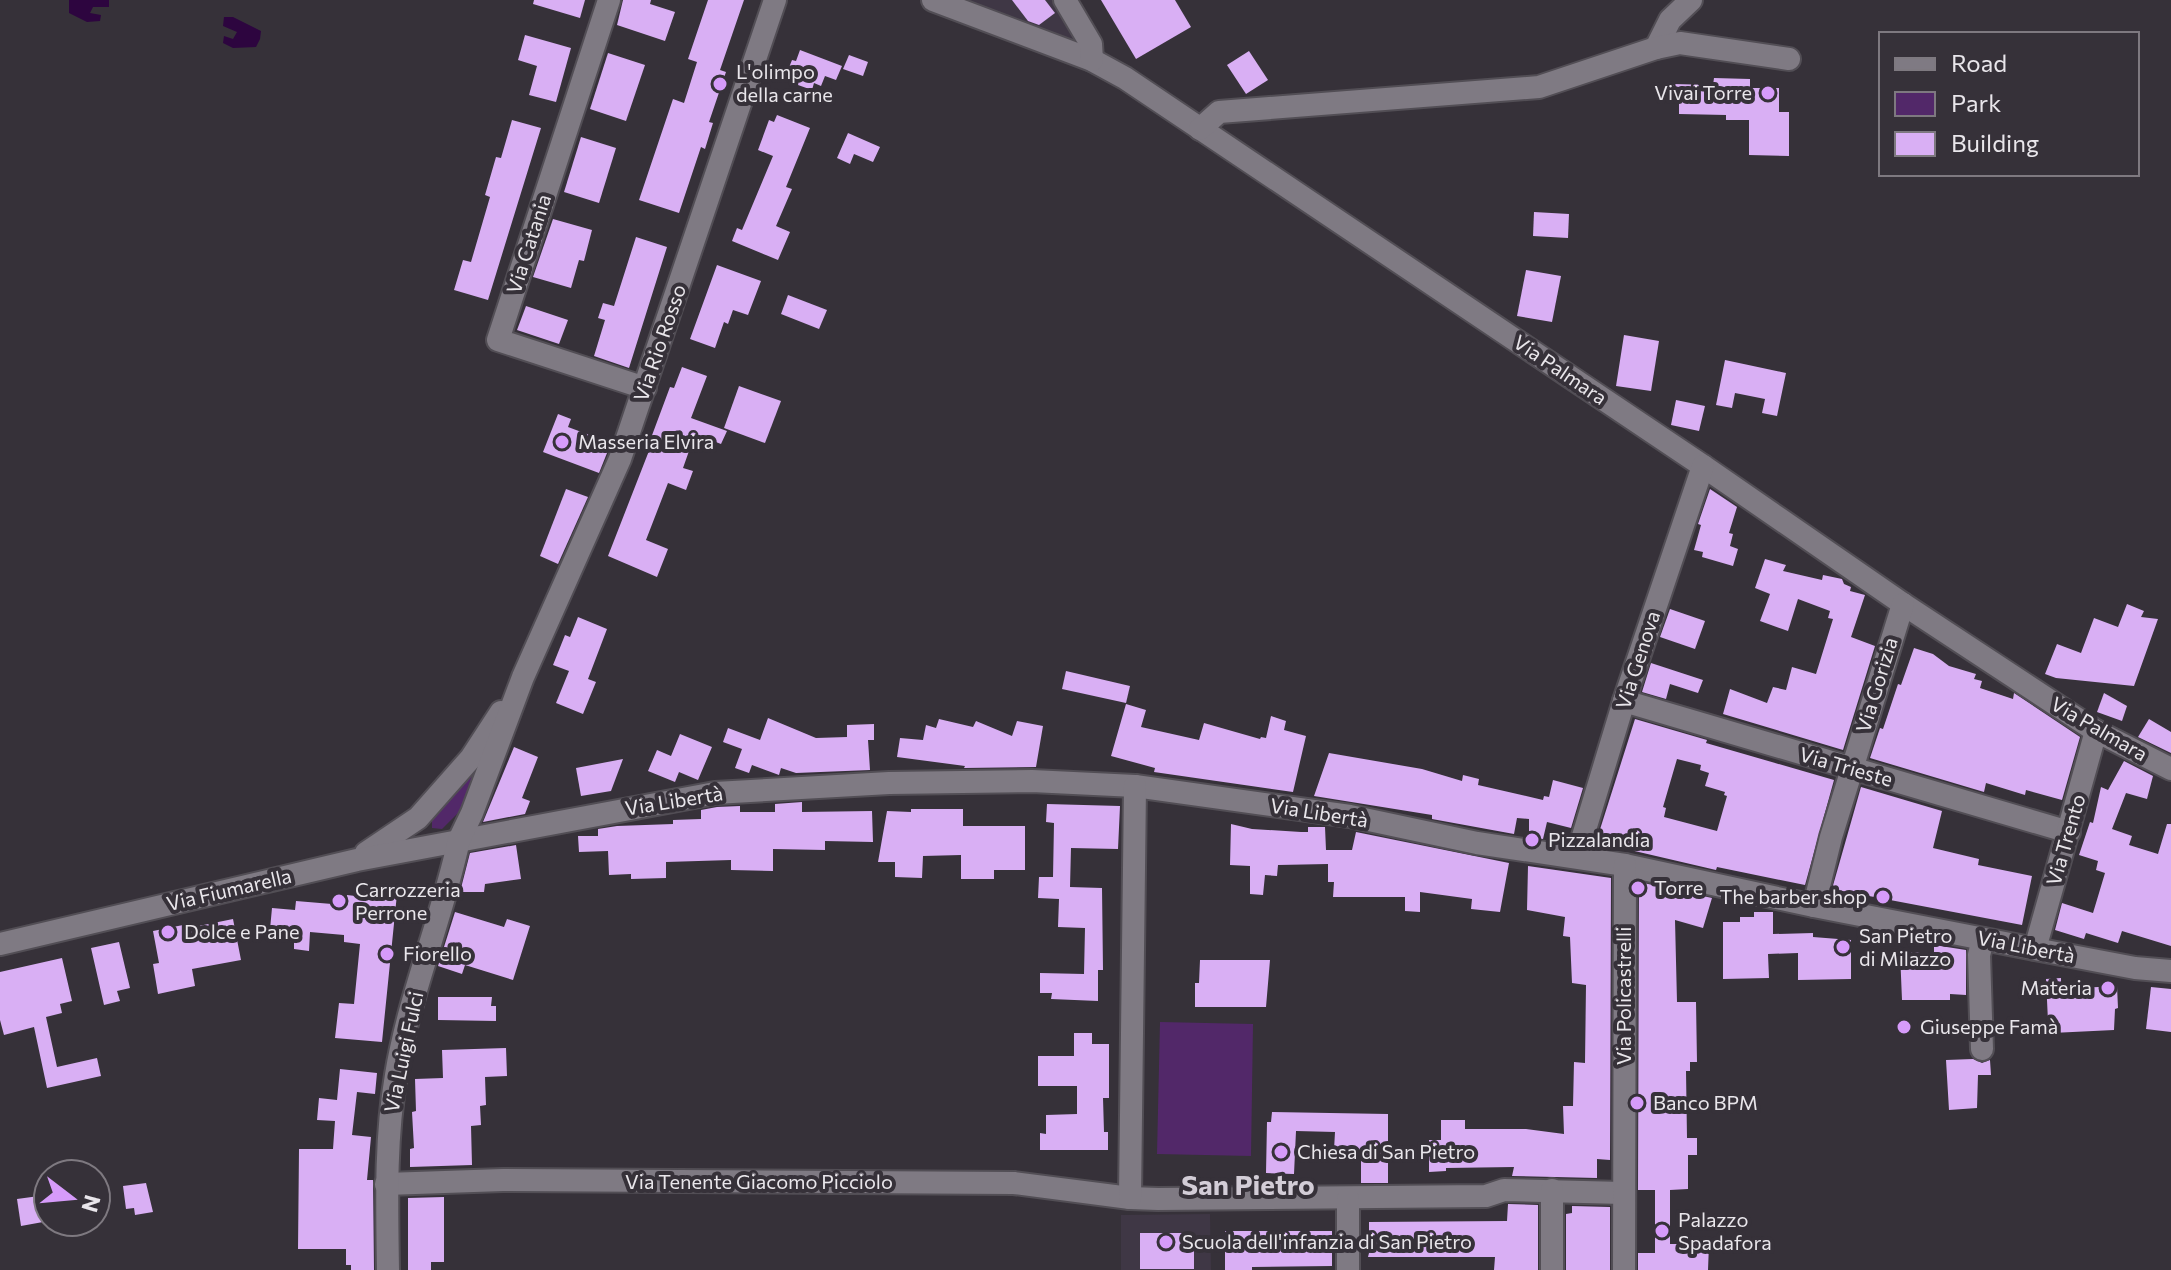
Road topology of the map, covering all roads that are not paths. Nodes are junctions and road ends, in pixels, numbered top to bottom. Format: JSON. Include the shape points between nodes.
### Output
{"nodes":[{"id":1,"x":609,"y":0,"type":"edge"},
{"id":2,"x":775,"y":0,"type":"edge"},
{"id":3,"x":933,"y":0,"type":"edge"},
{"id":4,"x":1065,"y":0,"type":"edge"},
{"id":5,"x":1691,"y":0,"type":"edge"},
{"id":6,"x":1656,"y":48,"type":"junction"},
{"id":7,"x":1789,"y":59,"type":"dead end"},
{"id":8,"x":1092,"y":60,"type":"junction"},
{"id":9,"x":1200,"y":129,"type":"junction"},
{"id":10,"x":645,"y":388,"type":"junction"},
{"id":11,"x":1703,"y":466,"type":"junction"},
{"id":12,"x":1903,"y":604,"type":"junction"},
{"id":13,"x":523,"y":677,"type":"junction"},
{"id":14,"x":1624,"y":701,"type":"junction"},
{"id":15,"x":2096,"y":731,"type":"junction"},
{"id":16,"x":1851,"y":769,"type":"junction"},
{"id":17,"x":2171,"y":769,"type":"edge"},
{"id":18,"x":1135,"y":786,"type":"junction"},
{"id":19,"x":418,"y":818,"type":"junction"},
{"id":20,"x":2069,"y":832,"type":"junction"},
{"id":21,"x":459,"y":840,"type":"junction"},
{"id":22,"x":429,"y":845,"type":"junction"},
{"id":23,"x":1577,"y":856,"type":"junction"},
{"id":24,"x":357,"y":860,"type":"junction"},
{"id":25,"x":1625,"y":865,"type":"junction"},
{"id":26,"x":1814,"y":906,"type":"junction"},
{"id":27,"x":1983,"y":939,"type":"junction"},
{"id":28,"x":0,"y":944,"type":"edge"},
{"id":29,"x":2035,"y":949,"type":"junction"},
{"id":30,"x":2171,"y":971,"type":"edge"},
{"id":31,"x":1982,"y":1049,"type":"dead end"},
{"id":32,"x":386,"y":1184,"type":"junction"},
{"id":33,"x":1552,"y":1190,"type":"junction"},
{"id":34,"x":1623,"y":1193,"type":"junction"},
{"id":35,"x":1130,"y":1198,"type":"junction"},
{"id":36,"x":1348,"y":1199,"type":"junction"},
{"id":37,"x":388,"y":1270,"type":"edge"},
{"id":38,"x":1348,"y":1270,"type":"edge"},
{"id":39,"x":1552,"y":1270,"type":"edge"},
{"id":40,"x":1624,"y":1270,"type":"edge"}],
"edges":[{"from":1,"to":10,"type":"street","name":"Via Catania","via":[[498,340]]},
{"from":2,"to":10,"type":"street","name":"Via Rio Rosso"},
{"from":3,"to":8,"type":"street","name":"Via Palmara"},
{"from":4,"to":8,"type":"street","via":[[1091,44]]},
{"from":5,"to":6,"type":"street","via":[[1670,20]]},
{"from":6,"to":7,"type":"street","via":[[1680,43]]},
{"from":6,"to":9,"type":"street","via":[[1539,87],[1219,112]]},
{"from":8,"to":9,"type":"street","name":"Via Palmara"},
{"from":9,"to":11,"type":"street","name":"Via Palmara"},
{"from":10,"to":13,"type":"street","name":"Via Rio Rosso","via":[[591,529]]},
{"from":11,"to":12,"type":"street","name":"Via Palmara"},
{"from":11,"to":14,"type":"street","name":"Via Genova"},
{"from":12,"to":15,"type":"street","name":"Via Palmara"},
{"from":12,"to":16,"type":"street","name":"Via Gorizia"},
{"from":13,"to":19,"type":"street","via":[[471,758]]},
{"from":13,"to":21,"type":"street","name":"Via Luigi Fulci"},
{"from":14,"to":16,"type":"street","name":"Via Trieste"},
{"from":14,"to":23,"type":"street","name":"Via Genova"},
{"from":15,"to":17,"type":"street","name":"Via Palmara"},
{"from":15,"to":20,"type":"street","name":"Via Trento"},
{"from":16,"to":20,"type":"street","name":"Via Trieste"},
{"from":16,"to":26,"type":"street","name":"Via Gorizia"},
{"from":18,"to":21,"type":"street","name":"Via Libertà","via":[[889,783],[715,793]]},
{"from":18,"to":23,"type":"street","name":"Via Libertà"},
{"from":18,"to":35,"type":"street"},
{"from":19,"to":22,"type":"street","via":[[419,835]]},
{"from":19,"to":24,"type":"street"},
{"from":20,"to":29,"type":"street","name":"Via Trento"},
{"from":21,"to":22,"type":"street","name":"Via Fiumarella"},
{"from":21,"to":32,"type":"street","name":"Via Luigi Fulci","via":[[399,1059]]},
{"from":22,"to":24,"type":"street","name":"Via Fiumarella"},
{"from":23,"to":25,"type":"street","name":"Via Libertà"},
{"from":24,"to":28,"type":"street","name":"Via Fiumarella"},
{"from":25,"to":26,"type":"street","name":"Via Libertà"},
{"from":25,"to":34,"type":"street","name":"Via Policastrelli"},
{"from":26,"to":27,"type":"street","name":"Via Libertà"},
{"from":27,"to":29,"type":"street","name":"Via Libertà"},
{"from":27,"to":31,"type":"street"},
{"from":29,"to":30,"type":"street","name":"Via Libertà"},
{"from":32,"to":35,"type":"street","name":"Via Tenente Giacomo Picciolo","via":[[1014,1183]]},
{"from":32,"to":37,"type":"street","name":"Via Luigi Fulci"},
{"from":33,"to":34,"type":"street","name":"Via Tenente Giacomo Picciolo"},
{"from":33,"to":36,"type":"street","name":"Via Tenente Giacomo Picciolo"},
{"from":33,"to":39,"type":"street"},
{"from":34,"to":40,"type":"street","name":"Via Policastrelli"},
{"from":35,"to":36,"type":"street","name":"Via Tenente Giacomo Picciolo"},
{"from":36,"to":38,"type":"street"}]}
